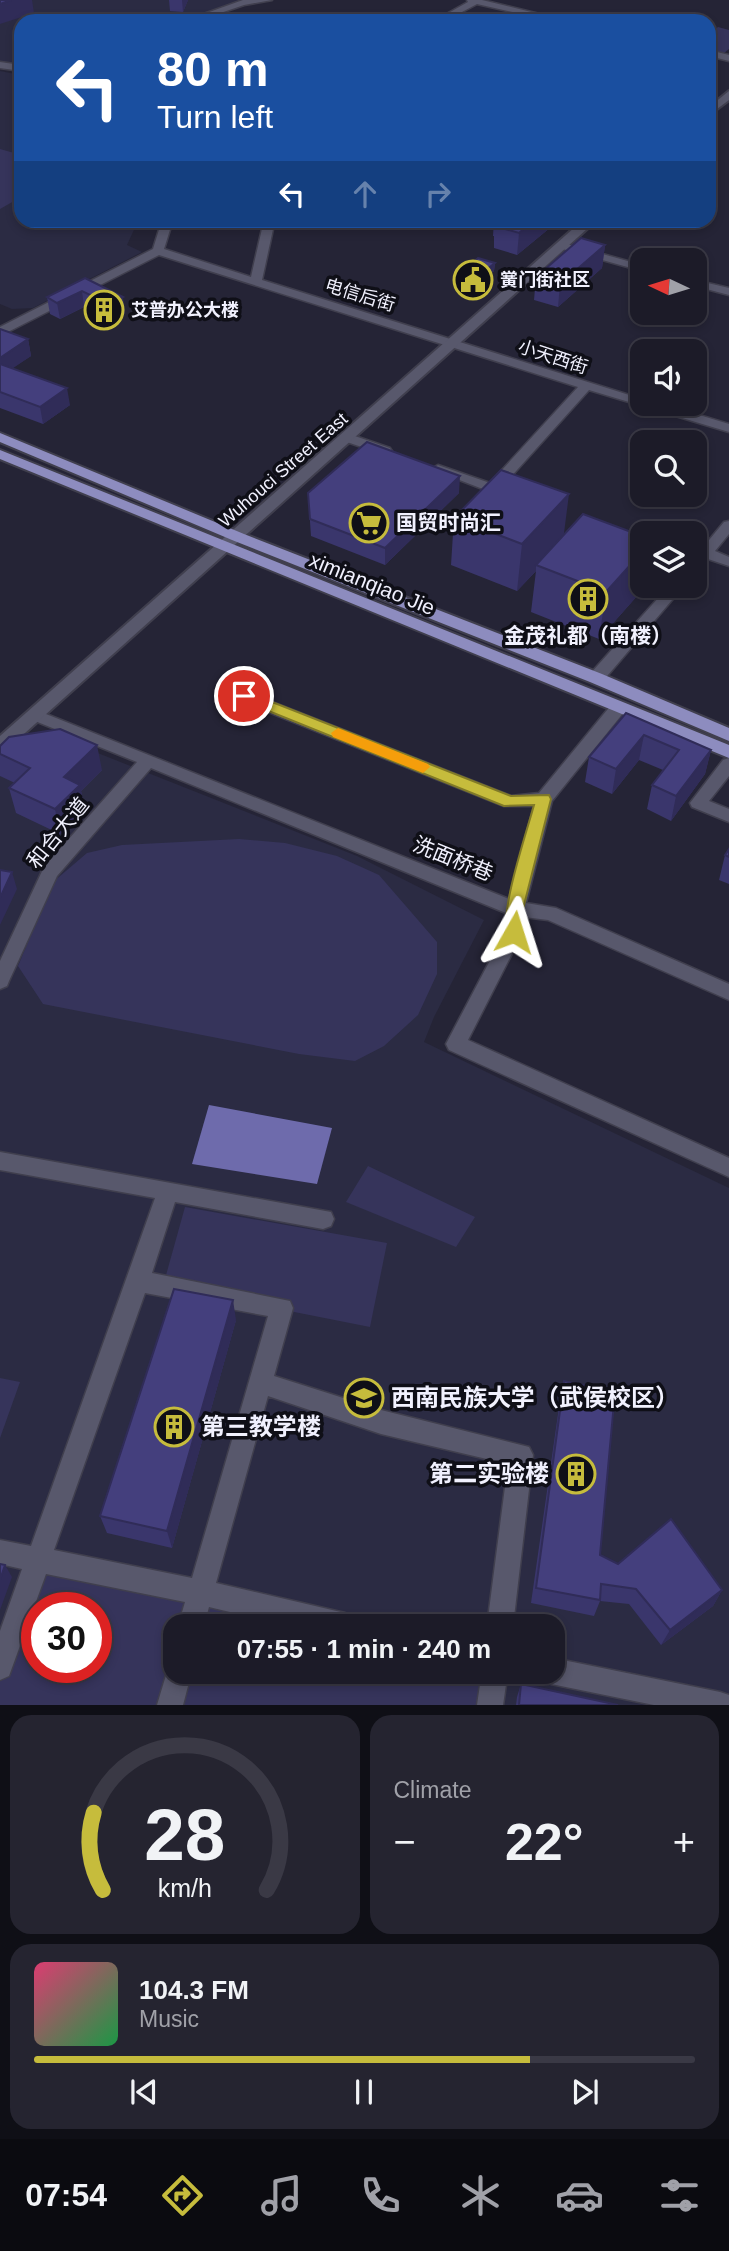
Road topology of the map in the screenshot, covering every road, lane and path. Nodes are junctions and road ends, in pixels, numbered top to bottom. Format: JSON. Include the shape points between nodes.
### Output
{"nodes":[{"id":1,"x":258,"y":0,"type":"edge"},
{"id":2,"x":268,"y":0,"type":"edge"},
{"id":3,"x":476,"y":0,"type":"edge"},
{"id":4,"x":243,"y":3,"type":"junction"},
{"id":5,"x":209,"y":14,"type":"edge"},
{"id":6,"x":451,"y":14,"type":"edge"},
{"id":7,"x":535,"y":14,"type":"edge"},
{"id":8,"x":541,"y":14,"type":"edge"},
{"id":9,"x":165,"y":228,"type":"edge"},
{"id":10,"x":268,"y":228,"type":"edge"},
{"id":11,"x":582,"y":228,"type":"edge"},
{"id":12,"x":563,"y":246,"type":"junction"},
{"id":13,"x":158,"y":251,"type":"junction"},
{"id":14,"x":630,"y":265,"type":"edge"},
{"id":15,"x":256,"y":281,"type":"junction"},
{"id":16,"x":707,"y":286,"type":"edge"},
{"id":17,"x":729,"y":292,"type":"edge"},
{"id":18,"x":0,"y":313,"type":"edge"},
{"id":19,"x":19,"y":321,"type":"junction"},
{"id":20,"x":0,"y":331,"type":"edge"},
{"id":21,"x":453,"y":342,"type":"junction"},
{"id":22,"x":586,"y":386,"type":"junction"},
{"id":23,"x":630,"y":399,"type":"edge"},
{"id":24,"x":688,"y":416,"type":"edge"},
{"id":25,"x":729,"y":428,"type":"edge"},
{"id":26,"x":0,"y":437,"type":"edge"},
{"id":27,"x":349,"y":438,"type":"junction"},
{"id":28,"x":0,"y":454,"type":"edge"},
{"id":29,"x":401,"y":456,"type":"edge"},
{"id":30,"x":428,"y":465,"type":"edge"},
{"id":31,"x":729,"y":525,"type":"edge"},
{"id":32,"x":231,"y":542,"type":"junction"},
{"id":33,"x":707,"y":553,"type":"edge"},
{"id":34,"x":707,"y":554,"type":"edge"},
{"id":35,"x":729,"y":562,"type":"edge"},
{"id":36,"x":666,"y":598,"type":"edge"},
{"id":37,"x":596,"y":678,"type":"junction"},
{"id":38,"x":244,"y":696,"type":"dead end"},
{"id":39,"x":618,"y":708,"type":"junction"},
{"id":40,"x":36,"y":715,"type":"junction"},
{"id":41,"x":729,"y":735,"type":"edge"},
{"id":42,"x":0,"y":746,"type":"edge"},
{"id":43,"x":729,"y":752,"type":"edge"},
{"id":44,"x":148,"y":760,"type":"junction"},
{"id":45,"x":729,"y":764,"type":"edge"},
{"id":46,"x":544,"y":799,"type":"junction"},
{"id":47,"x":729,"y":816,"type":"edge"},
{"id":48,"x":515,"y":909,"type":"junction"},
{"id":49,"x":0,"y":981,"type":"edge"},
{"id":50,"x":729,"y":992,"type":"edge"},
{"id":51,"x":0,"y":1161,"type":"edge"},
{"id":52,"x":729,"y":1168,"type":"edge"},
{"id":53,"x":167,"y":1193,"type":"junction"},
{"id":54,"x":323,"y":1219,"type":"dead end"},
{"id":55,"x":138,"y":1281,"type":"junction"},
{"id":56,"x":262,"y":1383,"type":"junction"},
{"id":57,"x":0,"y":1552,"type":"edge"},
{"id":58,"x":38,"y":1560,"type":"junction"},
{"id":59,"x":199,"y":1592,"type":"junction"},
{"id":60,"x":194,"y":1614,"type":"edge"},
{"id":61,"x":293,"y":1614,"type":"edge"},
{"id":62,"x":501,"y":1614,"type":"edge"},
{"id":63,"x":0,"y":1667,"type":"edge"},
{"id":64,"x":565,"y":1674,"type":"edge"},
{"id":65,"x":176,"y":1684,"type":"edge"},
{"id":66,"x":493,"y":1684,"type":"edge"},
{"id":67,"x":170,"y":1705,"type":"edge"},
{"id":68,"x":490,"y":1705,"type":"edge"},
{"id":69,"x":720,"y":1705,"type":"edge"}],
"edges":[{"from":1,"to":4,"type":"street"},
{"from":2,"to":4,"type":"street"},
{"from":3,"to":6,"type":"street"},
{"from":3,"to":7,"type":"street"},
{"from":3,"to":8,"type":"street"},
{"from":4,"to":5,"type":"street"},
{"from":9,"to":13,"type":"street"},
{"from":10,"to":15,"type":"street"},
{"from":11,"to":12,"type":"street","name":"Wuhouci Street East"},
{"from":12,"to":14,"type":"street"},
{"from":12,"to":21,"type":"street","name":"Wuhouci Street East"},
{"from":13,"to":15,"type":"street","name":"电信后街"},
{"from":13,"to":19,"type":"street"},
{"from":15,"to":21,"type":"street","name":"电信后街"},
{"from":16,"to":17,"type":"street"},
{"from":18,"to":19,"type":"street"},
{"from":19,"to":20,"type":"street"},
{"from":21,"to":22,"type":"street","name":"小天西街"},
{"from":21,"to":27,"type":"street","name":"Wuhouci Street East"},
{"from":22,"to":23,"type":"street","name":"小天西街"},
{"from":22,"to":30,"type":"street","via":[[493,488]]},
{"from":24,"to":25,"type":"street"},
{"from":26,"to":32,"type":"main road","name":"ximianqiao Jie"},
{"from":27,"to":29,"type":"street"},
{"from":27,"to":32,"type":"street","name":"Wuhouci Street East"},
{"from":28,"to":32,"type":"main road","name":"ximianqiao Jie"},
{"from":31,"to":33,"type":"street"},
{"from":32,"to":37,"type":"main road","name":"ximianqiao Jie"},
{"from":32,"to":39,"type":"main road","name":"ximianqiao Jie"},
{"from":32,"to":40,"type":"street","name":"Wuhouci Street East"},
{"from":34,"to":35,"type":"street"},
{"from":36,"to":37,"type":"street"},
{"from":37,"to":41,"type":"main road","name":"ximianqiao Jie"},
{"from":38,"to":46,"type":"street","via":[[510,802]]},
{"from":39,"to":43,"type":"main road","name":"ximianqiao Jie"},
{"from":39,"to":46,"type":"street"},
{"from":40,"to":42,"type":"street","name":"Wuhouci Street East"},
{"from":40,"to":44,"type":"street","name":"洗面桥巷"},
{"from":44,"to":48,"type":"street","name":"洗面桥巷"},
{"from":44,"to":49,"type":"street","name":"和合大道","via":[[50,872]]},
{"from":45,"to":47,"type":"street","via":[[698,803]]},
{"from":46,"to":48,"type":"street"},
{"from":48,"to":50,"type":"street","name":"洗面桥巷","via":[[550,913]]},
{"from":48,"to":52,"type":"street","via":[[514,932],[456,1044]]},
{"from":51,"to":53,"type":"street"},
{"from":53,"to":54,"type":"street"},
{"from":53,"to":55,"type":"street"},
{"from":55,"to":56,"type":"street","via":[[282,1308]]},
{"from":55,"to":58,"type":"street"},
{"from":56,"to":59,"type":"street"},
{"from":56,"to":62,"type":"street","via":[[381,1422],[521,1455]]},
{"from":57,"to":58,"type":"street"},
{"from":58,"to":59,"type":"street"},
{"from":58,"to":63,"type":"street"},
{"from":59,"to":60,"type":"street"},
{"from":59,"to":61,"type":"street"},
{"from":64,"to":69,"type":"street"},
{"from":65,"to":67,"type":"street"},
{"from":66,"to":68,"type":"street"}]}
